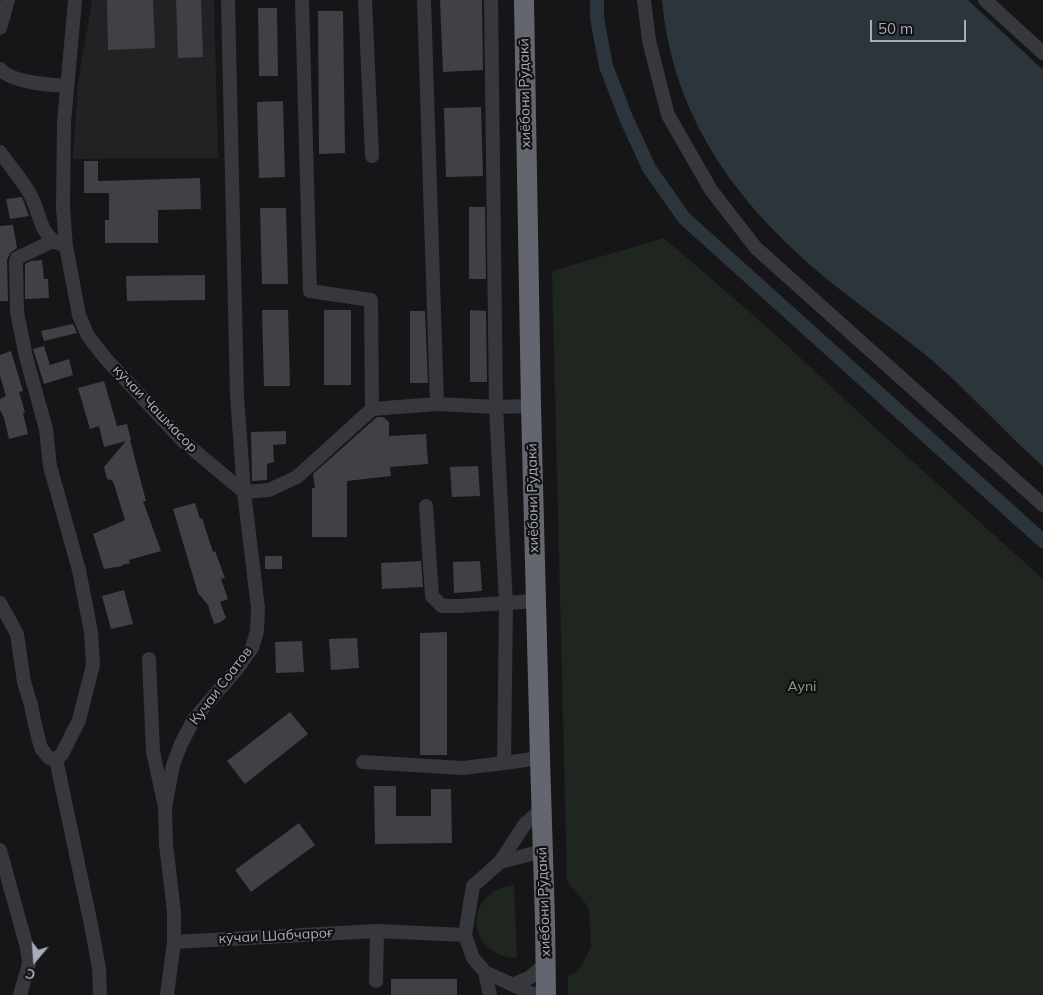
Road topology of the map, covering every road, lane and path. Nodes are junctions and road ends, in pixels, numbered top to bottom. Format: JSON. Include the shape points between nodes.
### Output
{"nodes":[{"id":1,"x":8,"y":0,"type":"edge"},
{"id":2,"x":75,"y":0,"type":"edge"},
{"id":3,"x":228,"y":0,"type":"edge"},
{"id":4,"x":302,"y":0,"type":"edge"},
{"id":5,"x":365,"y":0,"type":"edge"},
{"id":6,"x":424,"y":0,"type":"edge"},
{"id":7,"x":491,"y":0,"type":"edge"},
{"id":8,"x":524,"y":0,"type":"edge"},
{"id":9,"x":644,"y":0,"type":"edge"},
{"id":10,"x":985,"y":0,"type":"edge"},
{"id":11,"x":0,"y":28,"type":"edge"},
{"id":12,"x":1043,"y":53,"type":"edge"},
{"id":13,"x":0,"y":69,"type":"edge"},
{"id":14,"x":67,"y":85,"type":"junction"},
{"id":15,"x":0,"y":152,"type":"edge"},
{"id":16,"x":372,"y":156,"type":"dead end"},
{"id":17,"x":59,"y":244,"type":"junction"},
{"id":18,"x":438,"y":404,"type":"junction"},
{"id":19,"x":531,"y":406,"type":"junction"},
{"id":20,"x":496,"y":407,"type":"junction"},
{"id":21,"x":372,"y":409,"type":"junction"},
{"id":22,"x":244,"y":492,"type":"junction"},
{"id":23,"x":1043,"y":505,"type":"edge"},
{"id":24,"x":426,"y":506,"type":"dead end"},
{"id":25,"x":536,"y":601,"type":"junction"},
{"id":26,"x":0,"y":603,"type":"edge"},
{"id":27,"x":506,"y":604,"type":"junction"},
{"id":28,"x":149,"y":659,"type":"dead end"},
{"id":29,"x":540,"y":758,"type":"junction"},
{"id":30,"x":56,"y":759,"type":"junction"},
{"id":31,"x":363,"y":762,"type":"dead end"},
{"id":32,"x":504,"y":763,"type":"junction"},
{"id":33,"x":165,"y":807,"type":"junction"},
{"id":34,"x":542,"y":808,"type":"junction"},
{"id":35,"x":0,"y":850,"type":"edge"},
{"id":36,"x":542,"y":851,"type":"junction"},
{"id":37,"x":500,"y":862,"type":"junction"},
{"id":38,"x":377,"y":931,"type":"junction"},
{"id":39,"x":465,"y":935,"type":"junction"},
{"id":40,"x":174,"y":942,"type":"junction"},
{"id":41,"x":546,"y":964,"type":"junction"},
{"id":42,"x":485,"y":972,"type":"junction"},
{"id":43,"x":376,"y":981,"type":"dead end"},
{"id":44,"x":514,"y":984,"type":"junction"},
{"id":45,"x":20,"y":995,"type":"edge"},
{"id":46,"x":100,"y":995,"type":"edge"},
{"id":47,"x":167,"y":995,"type":"edge"},
{"id":48,"x":490,"y":995,"type":"edge"},
{"id":49,"x":535,"y":995,"type":"edge"},
{"id":50,"x":546,"y":995,"type":"edge"}],
"edges":[{"from":1,"to":11,"type":"street"},
{"from":2,"to":14,"type":"street","name":"кӯчаи Чашмасор"},
{"from":3,"to":22,"type":"street","name":"Кучаи Соатов","via":[[237,396]]},
{"from":4,"to":21,"type":"street","via":[[310,291],[371,300]]},
{"from":5,"to":16,"type":"street"},
{"from":6,"to":18,"type":"street"},
{"from":7,"to":20,"type":"street"},
{"from":8,"to":19,"type":"highway","name":"хиёбони Рӯдакӣ"},
{"from":9,"to":23,"type":"street","via":[[649,41],[668,115],[710,190],[756,248]]},
{"from":10,"to":12,"type":"street"},
{"from":13,"to":14,"type":"street","via":[[14,78]]},
{"from":14,"to":17,"type":"street","name":"кӯчаи Чашмасор"},
{"from":15,"to":17,"type":"street","via":[[31,195],[45,232]]},
{"from":17,"to":22,"type":"street","name":"кӯчаи Чашмасор","via":[[88,336],[183,441]]},
{"from":17,"to":30,"type":"street","via":[[18,258],[16,262],[17,312],[26,357],[46,429],[50,466],[79,570],[91,632],[93,665],[79,720],[62,754]]},
{"from":18,"to":20,"type":"street"},
{"from":18,"to":21,"type":"street"},
{"from":19,"to":20,"type":"street"},
{"from":19,"to":25,"type":"highway","name":"хиёбони Рӯдакӣ"},
{"from":20,"to":27,"type":"street"},
{"from":21,"to":22,"type":"street","via":[[297,478],[269,490]]},
{"from":22,"to":33,"type":"street","name":"Кучаи Соатов","via":[[258,608],[257,630],[252,648],[194,719],[181,744],[173,765]]},
{"from":24,"to":27,"type":"street","via":[[432,596],[442,606]]},
{"from":25,"to":27,"type":"street"},
{"from":25,"to":29,"type":"highway","name":"хиёбони Рӯдакӣ"},
{"from":26,"to":30,"type":"street","via":[[16,634],[41,748],[49,758]]},
{"from":27,"to":32,"type":"street"},
{"from":28,"to":33,"type":"street","via":[[152,752]]},
{"from":29,"to":32,"type":"street"},
{"from":29,"to":34,"type":"highway","name":"хиёбони Рӯдакӣ"},
{"from":30,"to":46,"type":"street","via":[[91,925]]},
{"from":31,"to":32,"type":"street","via":[[463,768]]},
{"from":33,"to":40,"type":"street","name":"Кучаи Соатов"},
{"from":34,"to":36,"type":"highway","name":"хиёбони Рӯдакӣ"},
{"from":34,"to":37,"type":"street","via":[[525,824]]},
{"from":35,"to":45,"type":"street","via":[[27,948],[29,964]]},
{"from":36,"to":37,"type":"street"},
{"from":36,"to":41,"type":"highway","name":"хиёбони Рӯдакӣ"},
{"from":37,"to":39,"type":"street","via":[[473,886]]},
{"from":38,"to":39,"type":"street","name":"кӯчаи Шабчароғ"},
{"from":38,"to":40,"type":"street","name":"кӯчаи Шабчароғ"},
{"from":38,"to":43,"type":"street"},
{"from":39,"to":42,"type":"street","via":[[473,958]]},
{"from":40,"to":47,"type":"street","name":"Кучаи Соатов"},
{"from":41,"to":44,"type":"street","via":[[529,978]]},
{"from":41,"to":50,"type":"highway","name":"хиёбони Рӯдакӣ"},
{"from":42,"to":44,"type":"street"},
{"from":42,"to":48,"type":"street"},
{"from":44,"to":49,"type":"street"}]}
